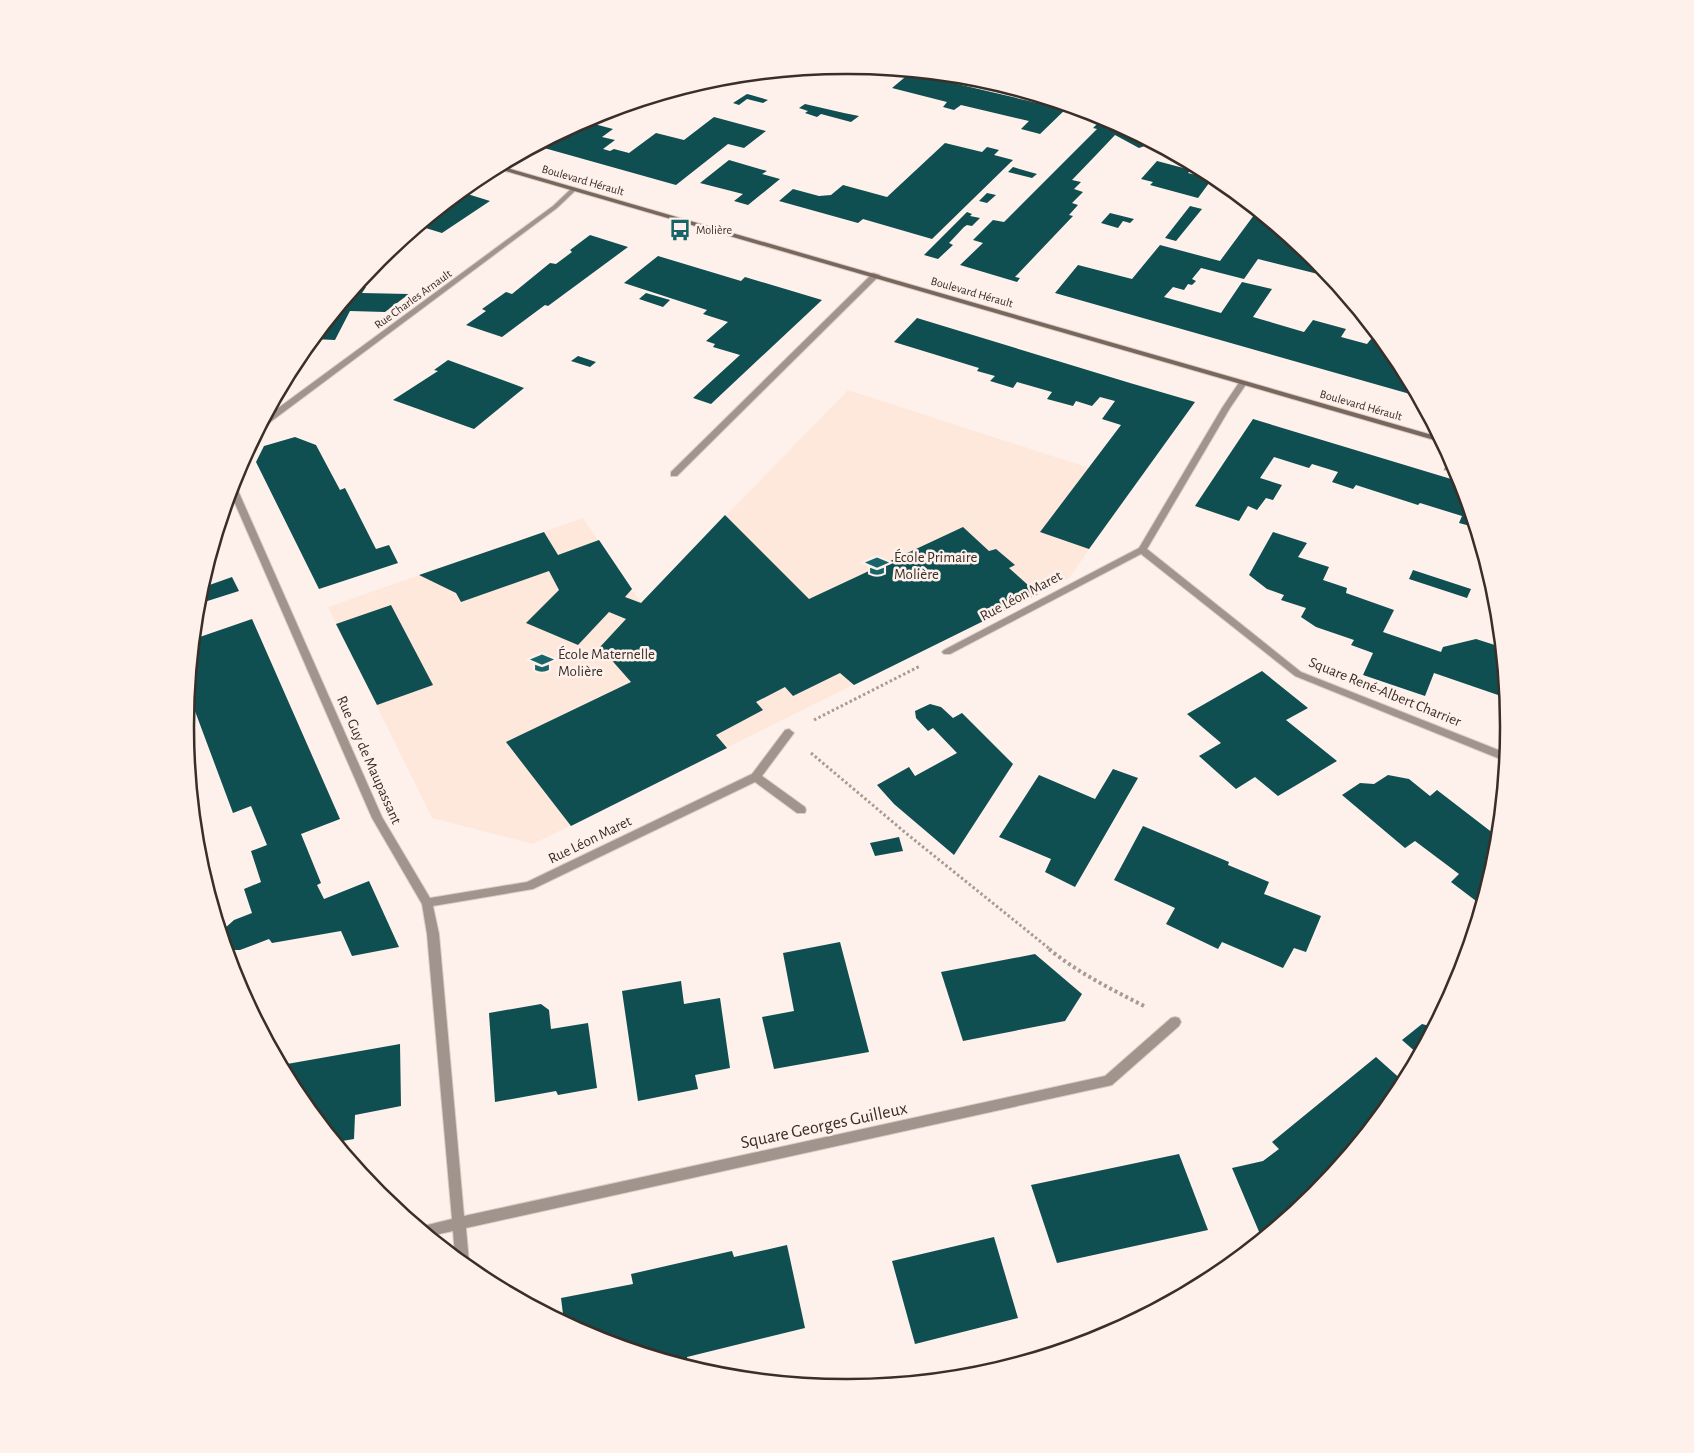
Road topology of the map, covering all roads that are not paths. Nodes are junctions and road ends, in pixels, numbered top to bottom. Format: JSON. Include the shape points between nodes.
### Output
{"nodes":[{"id":1,"x":507,"y":170,"type":"edge"},
{"id":2,"x":574,"y":189,"type":"junction"},
{"id":3,"x":876,"y":275,"type":"junction"},
{"id":4,"x":1244,"y":383,"type":"junction"},
{"id":5,"x":274,"y":415,"type":"edge"},
{"id":6,"x":1432,"y":438,"type":"edge"},
{"id":7,"x":674,"y":474,"type":"dead end"},
{"id":8,"x":237,"y":497,"type":"edge"},
{"id":9,"x":1142,"y":550,"type":"junction"},
{"id":10,"x":948,"y":652,"type":"road end"},
{"id":11,"x":789,"y":733,"type":"road end"},
{"id":12,"x":1499,"y":754,"type":"edge"},
{"id":13,"x":756,"y":777,"type":"junction"},
{"id":14,"x":801,"y":810,"type":"dead end"},
{"id":15,"x":427,"y":903,"type":"junction"},
{"id":16,"x":1175,"y":1022,"type":"road end"},
{"id":17,"x":459,"y":1224,"type":"junction"},
{"id":18,"x":432,"y":1229,"type":"edge"},
{"id":19,"x":461,"y":1252,"type":"edge"}],
"edges":[{"from":1,"to":2,"type":"main road","name":"Boulevard Hérault"},
{"from":2,"to":3,"type":"main road","name":"Boulevard Hérault"},
{"from":2,"to":5,"type":"street","name":"Rue Charles Arnault","via":[[555,208]]},
{"from":3,"to":4,"type":"main road","name":"Boulevard Hérault"},
{"from":3,"to":7,"type":"street"},
{"from":4,"to":6,"type":"main road","name":"Boulevard Hérault"},
{"from":4,"to":9,"type":"street"},
{"from":8,"to":15,"type":"street","name":"Rue Guy de Maupassant","via":[[377,818]]},
{"from":9,"to":10,"type":"street","name":"Rue Léon Maret"},
{"from":9,"to":12,"type":"street","name":"Square René-Albert Charrier","via":[[1298,674]]},
{"from":11,"to":13,"type":"street","name":"Rue Léon Maret"},
{"from":13,"to":14,"type":"street"},
{"from":13,"to":15,"type":"street","name":"Rue Léon Maret","via":[[529,886]]},
{"from":15,"to":17,"type":"street","name":"Rue Guy de Maupassant","via":[[433,934]]},
{"from":16,"to":17,"type":"street","name":"Square Georges Guilleux","via":[[1108,1081]]},
{"from":17,"to":18,"type":"street","name":"Square Georges Guilleux"},
{"from":17,"to":19,"type":"street","name":"Rue Guy de Maupassant"}]}
